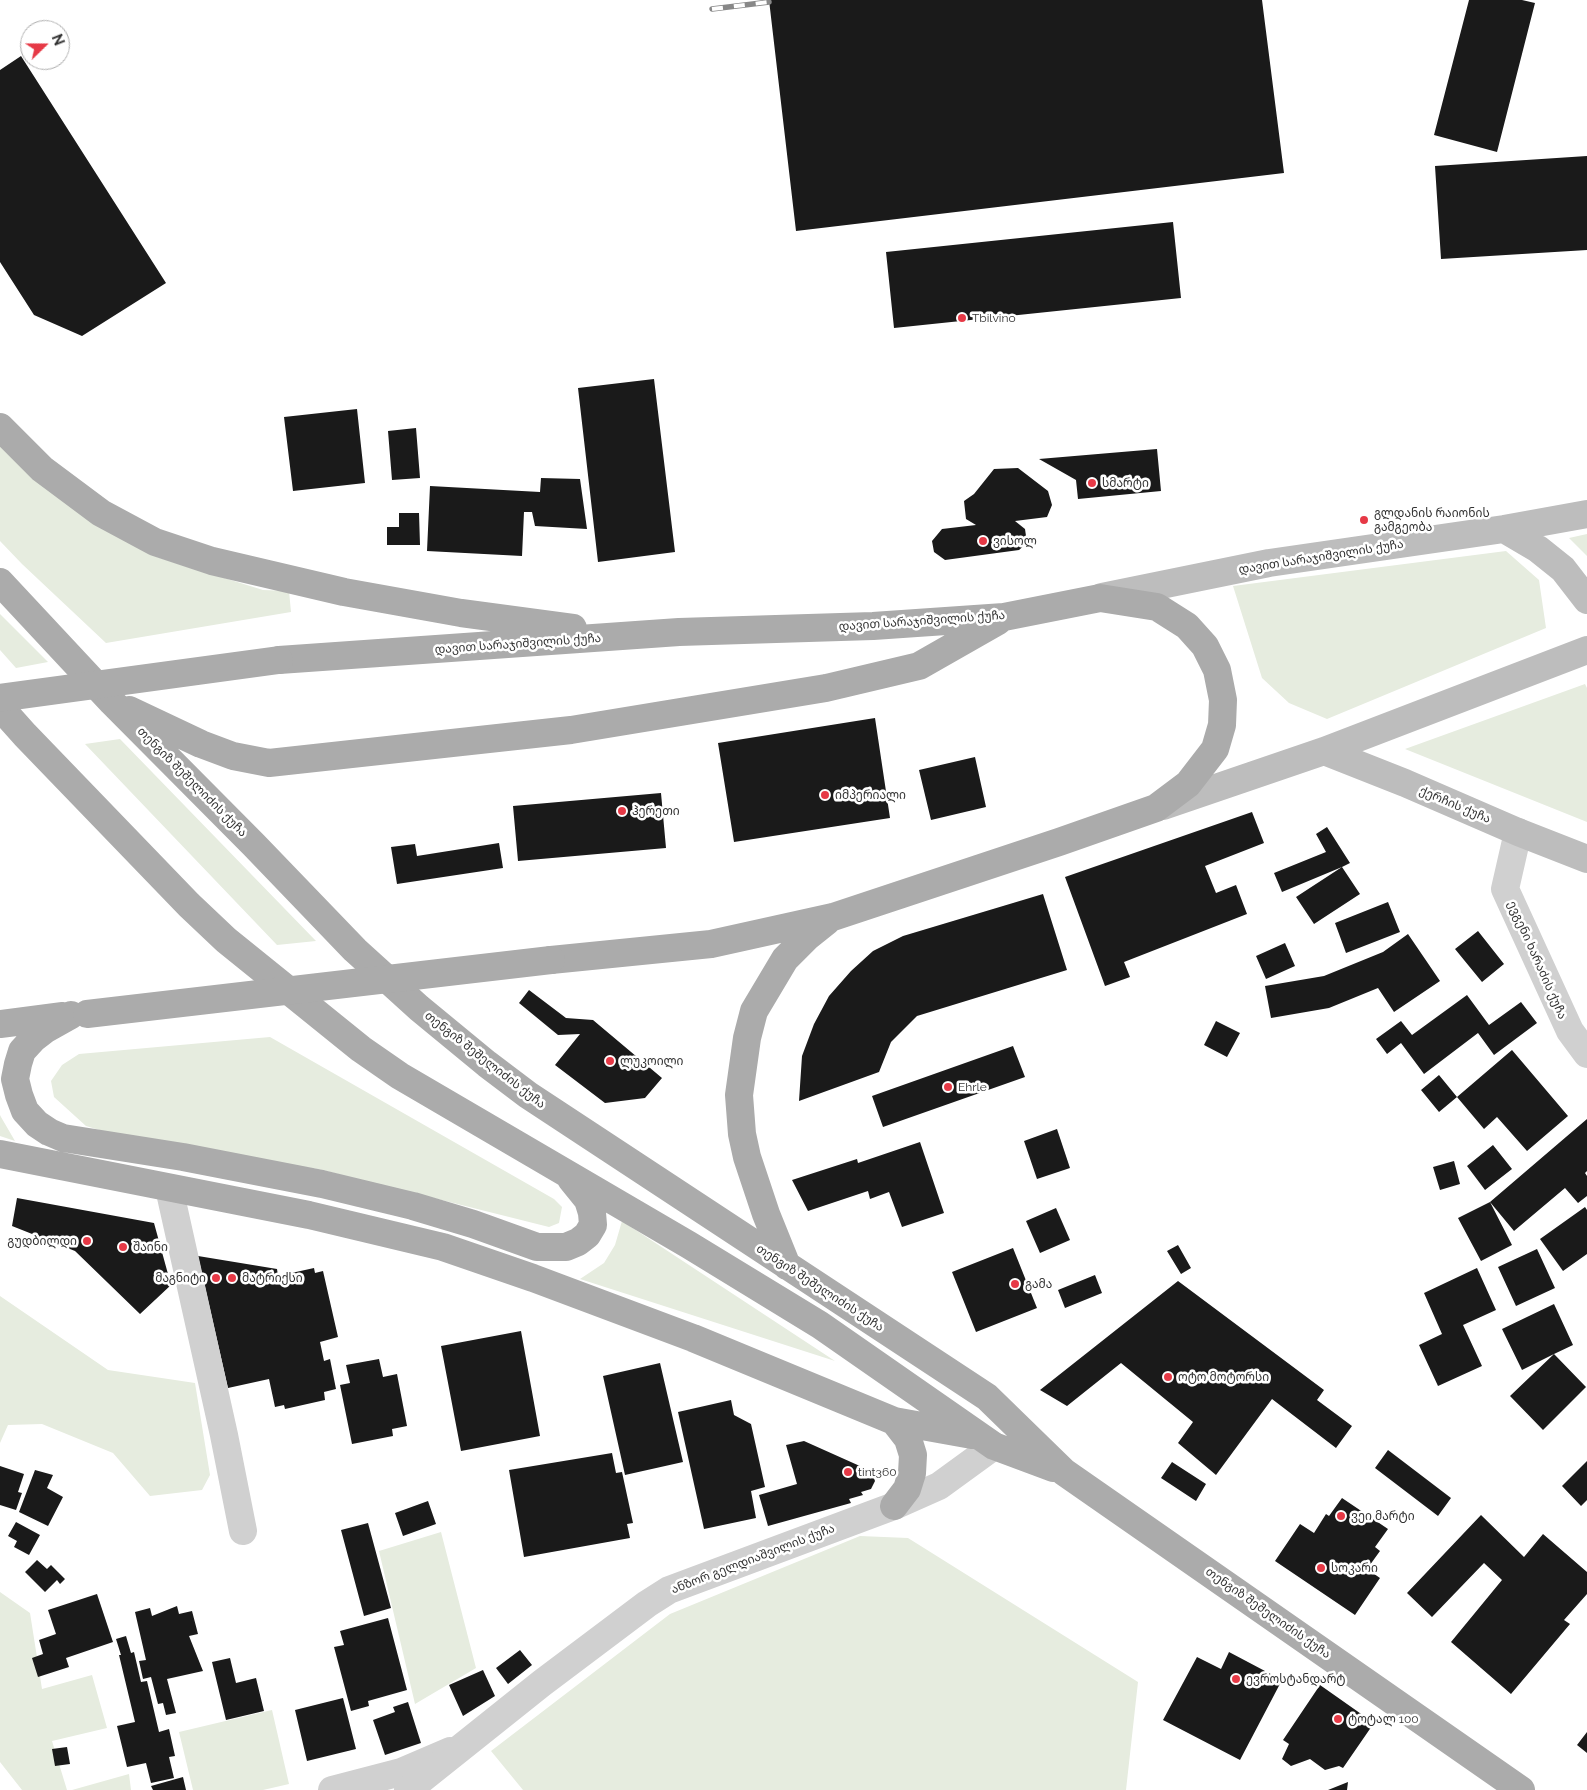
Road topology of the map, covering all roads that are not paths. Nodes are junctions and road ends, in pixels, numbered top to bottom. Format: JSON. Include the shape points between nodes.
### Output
{"nodes":[{"id":1,"x":0,"y":427,"type":"edge"},
{"id":2,"x":1587,"y":514,"type":"edge"},
{"id":3,"x":1504,"y":529,"type":"junction"},
{"id":4,"x":0,"y":582,"type":"edge"},
{"id":5,"x":1100,"y":598,"type":"junction"},
{"id":6,"x":1587,"y":600,"type":"edge"},
{"id":7,"x":1004,"y":617,"type":"junction"},
{"id":8,"x":634,"y":636,"type":"junction"},
{"id":9,"x":1587,"y":650,"type":"edge"},
{"id":10,"x":0,"y":698,"type":"edge"},
{"id":11,"x":112,"y":702,"type":"junction"},
{"id":12,"x":0,"y":707,"type":"edge"},
{"id":13,"x":1324,"y":751,"type":"junction"},
{"id":14,"x":1156,"y":808,"type":"junction"},
{"id":15,"x":1518,"y":832,"type":"junction"},
{"id":16,"x":1587,"y":859,"type":"edge"},
{"id":17,"x":832,"y":917,"type":"junction"},
{"id":18,"x":79,"y":1015,"type":"junction"},
{"id":19,"x":0,"y":1024,"type":"edge"},
{"id":20,"x":1587,"y":1054,"type":"edge"},
{"id":21,"x":0,"y":1154,"type":"edge"},
{"id":22,"x":565,"y":1172,"type":"junction"},
{"id":23,"x":169,"y":1188,"type":"junction"},
{"id":24,"x":787,"y":1266,"type":"junction"},
{"id":25,"x":894,"y":1421,"type":"junction"},
{"id":26,"x":987,"y":1441,"type":"junction"},
{"id":27,"x":1064,"y":1472,"type":"junction"},
{"id":28,"x":894,"y":1506,"type":"junction"},
{"id":29,"x":243,"y":1531,"type":"dead end"},
{"id":30,"x":463,"y":1745,"type":"junction"},
{"id":31,"x":332,"y":1790,"type":"edge"},
{"id":32,"x":408,"y":1790,"type":"edge"},
{"id":33,"x":1521,"y":1790,"type":"edge"}],
"edges":[{"from":1,"to":8,"type":"main road","via":[[42,469],[101,513],[156,542],[212,561],[344,592],[461,613]]},
{"from":2,"to":3,"type":"main road","name":"დავით სარაჯიშვილის ქუჩა"},
{"from":3,"to":5,"type":"main road","name":"დავით სარაჯიშვილის ქუჩა","via":[[1269,564]]},
{"from":3,"to":6,"type":"main road","via":[[1538,549],[1563,569]]},
{"from":4,"to":11,"type":"main road","name":"თენგიზ შეშელიძის ქუჩა"},
{"from":5,"to":7,"type":"main road","name":"დავით სარაჯიშვილის ქუჩა"},
{"from":5,"to":14,"type":"main road","via":[[1158,607],[1187,626],[1205,646],[1217,670],[1223,700],[1222,725],[1215,749],[1188,784]]},
{"from":7,"to":8,"type":"main road","name":"დავით სარაჯიშვილის ქუჩა"},
{"from":7,"to":11,"type":"main road","via":[[919,666],[826,688],[571,730],[269,763],[233,756],[201,744]]},
{"from":8,"to":10,"type":"main road","name":"დავით სარაჯიშვილის ქუჩა","bridge":true,"via":[[279,660]]},
{"from":9,"to":13,"type":"main road"},
{"from":11,"to":24,"type":"main road","name":"თენგიზ შეშელიძის ქუჩა","via":[[354,950],[419,1008],[528,1095]]},
{"from":12,"to":22,"type":"main road","name":"თენგიზ შეშელიძის ქუჩა","via":[[226,940],[333,1028],[400,1076]]},
{"from":13,"to":14,"type":"main road"},
{"from":13,"to":15,"type":"main road","name":"ქერჩის ქუჩა"},
{"from":14,"to":17,"type":"main road"},
{"from":15,"to":16,"type":"main road","name":"ქერჩის ქუჩა"},
{"from":15,"to":20,"type":"street","name":"ევგენი ხარაძის ქუჩა","via":[[1505,889],[1570,1031]]},
{"from":17,"to":18,"type":"main road","bridge":true,"via":[[711,944]]},
{"from":17,"to":24,"type":"main road","via":[[785,959],[772,978],[754,1011],[742,1066],[739,1094],[747,1157]]},
{"from":18,"to":19,"type":"main road"},
{"from":18,"to":22,"type":"main road","via":[[46,1029],[28,1045],[22,1052],[15,1079],[25,1111],[37,1124],[63,1138],[322,1184],[421,1208],[537,1247],[566,1247],[587,1235],[593,1224],[588,1200]]},
{"from":21,"to":23,"type":"main road"},
{"from":22,"to":26,"type":"main road","name":"თენგიზ შეშელიძის ქუჩა","via":[[820,1325]]},
{"from":23,"to":25,"type":"main road","via":[[309,1215],[443,1247],[693,1338]]},
{"from":23,"to":29,"type":"street"},
{"from":24,"to":27,"type":"main road","name":"თენგიზ შეშელიძის ქუჩა","via":[[987,1397]]},
{"from":25,"to":26,"type":"main road"},
{"from":25,"to":28,"type":"main road","via":[[908,1439],[913,1455],[907,1490]]},
{"from":26,"to":27,"type":"main road","name":"თენგიზ შეშელიძის ქუჩა"},
{"from":26,"to":28,"type":"street","name":"ანზორ გელდიაშვილის ქუჩა","via":[[938,1486]]},
{"from":27,"to":33,"type":"main road","name":"თენგიზ შეშელიძის ქუჩა"},
{"from":28,"to":30,"type":"street","name":"ანზორ გელდიაშვილის ქუჩა","via":[[669,1590]]},
{"from":30,"to":31,"type":"street","via":[[401,1772]]},
{"from":30,"to":32,"type":"street","name":"ანზორ გელდიაშვილის ქუჩა"}]}
